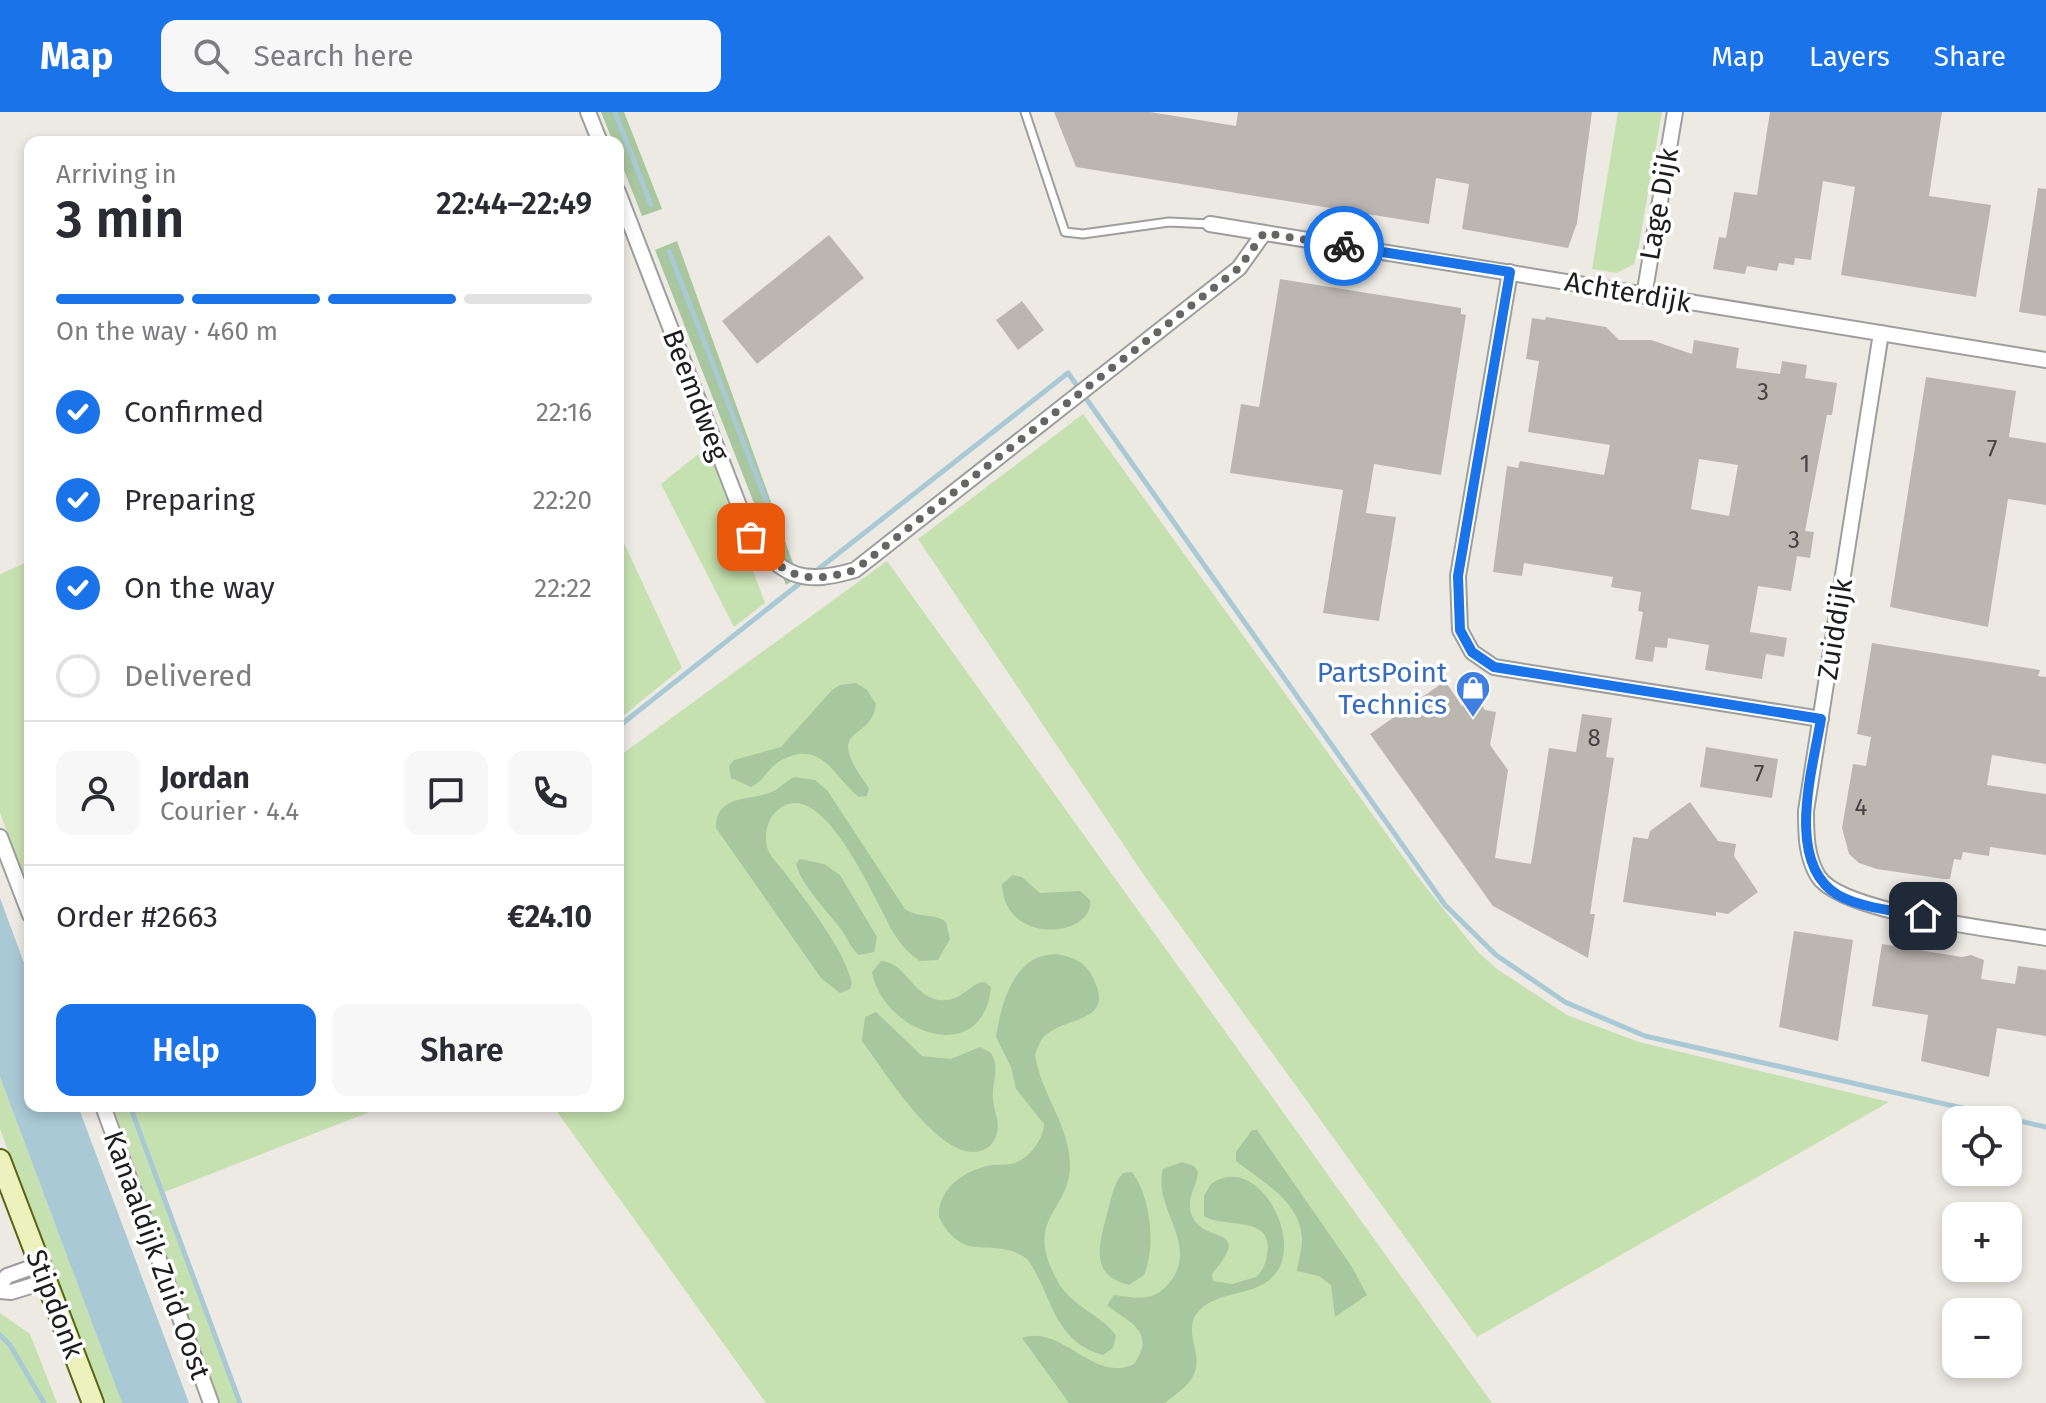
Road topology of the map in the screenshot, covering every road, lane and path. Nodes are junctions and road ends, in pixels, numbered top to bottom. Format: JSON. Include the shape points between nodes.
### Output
{"nodes":[{"id":1,"x":588,"y":112,"type":"edge"},
{"id":2,"x":1025,"y":112,"type":"edge"},
{"id":3,"x":1675,"y":112,"type":"edge"},
{"id":4,"x":598,"y":136,"type":"edge"},
{"id":5,"x":624,"y":208,"type":"edge"},
{"id":6,"x":1210,"y":224,"type":"joint"},
{"id":7,"x":1264,"y":233,"type":"junction"},
{"id":8,"x":1510,"y":272,"type":"junction"},
{"id":9,"x":1644,"y":296,"type":"junction"},
{"id":10,"x":1881,"y":333,"type":"junction"},
{"id":11,"x":2046,"y":360,"type":"edge"},
{"id":12,"x":1821,"y":719,"type":"junction"},
{"id":13,"x":0,"y":837,"type":"edge"},
{"id":14,"x":24,"y":899,"type":"edge"},
{"id":15,"x":2046,"y":938,"type":"edge"},
{"id":16,"x":105,"y":1112,"type":"edge"},
{"id":17,"x":0,"y":1160,"type":"edge"},
{"id":18,"x":44,"y":1272,"type":"junction"},
{"id":19,"x":0,"y":1288,"type":"edge"},
{"id":20,"x":93,"y":1403,"type":"edge"},
{"id":21,"x":211,"y":1403,"type":"edge"}],
"edges":[{"from":1,"to":4,"type":"street"},
{"from":2,"to":6,"type":"lane","via":[[1065,232],[1169,222]]},
{"from":3,"to":9,"type":"street","name":"Lage Dijk"},
{"from":5,"to":7,"type":"street","name":"Beemdweg","via":[[751,537],[767,557],[801,578],[855,570],[1239,268]]},
{"from":6,"to":7,"type":"street","name":"Achterdijk"},
{"from":7,"to":8,"type":"street","name":"Achterdijk"},
{"from":8,"to":9,"type":"street","name":"Achterdijk"},
{"from":8,"to":12,"type":"street","via":[[1458,576],[1460,630],[1472,652],[1494,667]]},
{"from":9,"to":10,"type":"street","name":"Achterdijk"},
{"from":10,"to":11,"type":"street","name":"Achterdijk"},
{"from":10,"to":12,"type":"street","name":"Zuiddijk"},
{"from":12,"to":15,"type":"street","name":"Zuiddijk","via":[[1806,811],[1806,844],[1819,878],[1838,895],[1892,911]]},
{"from":13,"to":14,"type":"street"},
{"from":16,"to":21,"type":"street","name":"Kanaaldijk Zuid Oost"},
{"from":17,"to":18,"type":"main road","name":"Stipdonk"},
{"from":18,"to":19,"type":"street","via":[[11,1292]]},
{"from":18,"to":20,"type":"main road","name":"Stipdonk"}]}
